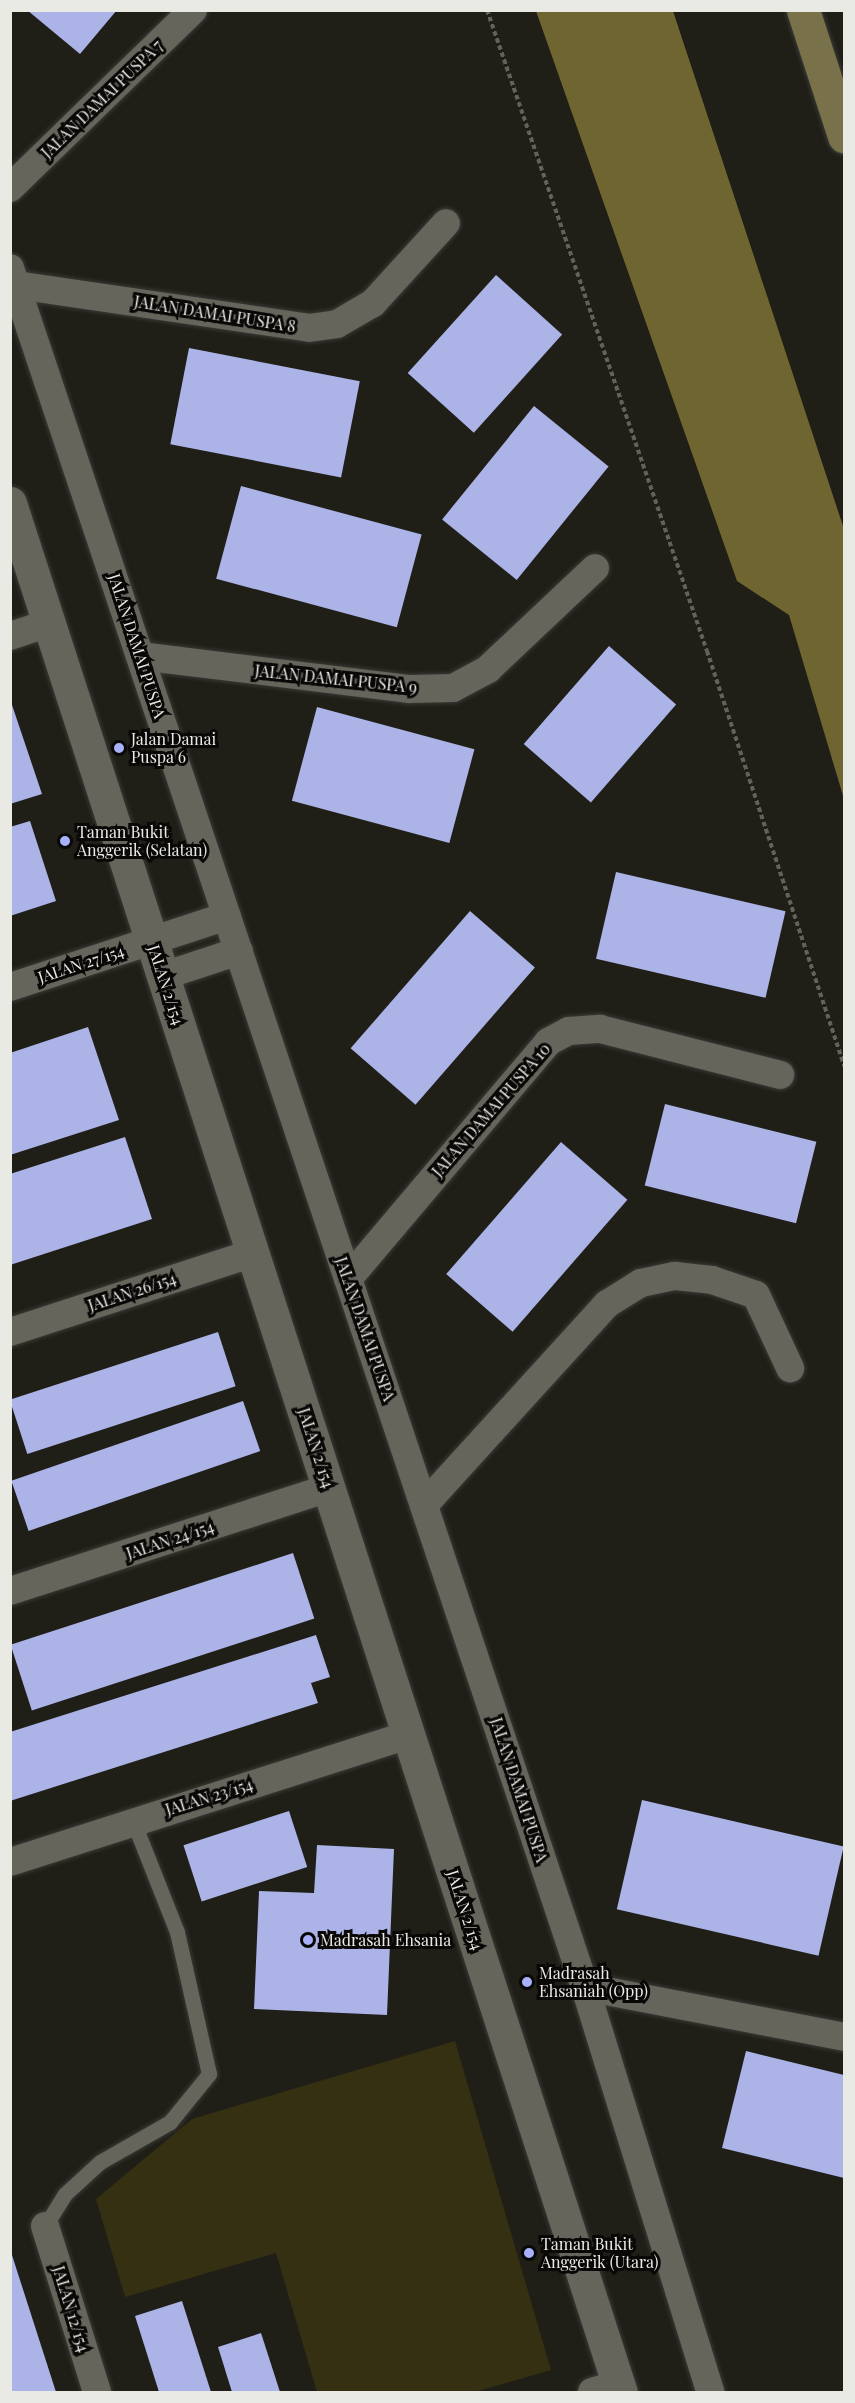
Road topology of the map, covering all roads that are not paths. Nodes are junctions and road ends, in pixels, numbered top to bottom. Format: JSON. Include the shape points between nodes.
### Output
{"nodes":[{"id":1,"x":193,"y":10,"type":"edge"},
{"id":2,"x":803,"y":10,"type":"edge"},
{"id":3,"x":844,"y":136,"type":"edge"},
{"id":4,"x":10,"y":188,"type":"edge"},
{"id":5,"x":446,"y":223,"type":"dead end"},
{"id":6,"x":13,"y":276,"type":"edge"},
{"id":7,"x":10,"y":503,"type":"edge"},
{"id":8,"x":595,"y":568,"type":"dead end"},
{"id":9,"x":49,"y":623,"type":"junction"},
{"id":10,"x":10,"y":636,"type":"edge"},
{"id":11,"x":140,"y":656,"type":"junction"},
{"id":12,"x":227,"y":916,"type":"junction"},
{"id":13,"x":152,"y":941,"type":"junction"},
{"id":14,"x":239,"y":951,"type":"junction"},
{"id":15,"x":163,"y":976,"type":"junction"},
{"id":16,"x":10,"y":987,"type":"edge"},
{"id":17,"x":780,"y":1075,"type":"dead end"},
{"id":18,"x":253,"y":1253,"type":"junction"},
{"id":19,"x":348,"y":1279,"type":"junction"},
{"id":20,"x":10,"y":1332,"type":"edge"},
{"id":21,"x":790,"y":1368,"type":"dead end"},
{"id":22,"x":329,"y":1488,"type":"junction"},
{"id":23,"x":424,"y":1505,"type":"junction"},
{"id":24,"x":10,"y":1591,"type":"edge"},
{"id":25,"x":409,"y":1735,"type":"junction"},
{"id":26,"x":134,"y":1821,"type":"junction"},
{"id":27,"x":10,"y":1862,"type":"edge"},
{"id":28,"x":585,"y":1987,"type":"junction"},
{"id":29,"x":844,"y":2037,"type":"edge"},
{"id":30,"x":45,"y":2226,"type":"joint"},
{"id":31,"x":610,"y":2390,"type":"edge"},
{"id":32,"x":97,"y":2392,"type":"edge"},
{"id":33,"x":710,"y":2392,"type":"edge"}],
"edges":[{"from":1,"to":4,"type":"street","name":"JALAN DAMAI PUSPA 7"},
{"from":2,"to":3,"type":"main road"},
{"from":5,"to":6,"type":"street","name":"JALAN DAMAI PUSPA 8","via":[[373,303],[337,324],[309,328]]},
{"from":6,"to":11,"type":"street","name":"JALAN DAMAI PUSPA"},
{"from":7,"to":9,"type":"street","name":"JALAN 2/154"},
{"from":8,"to":11,"type":"street","name":"JALAN DAMAI PUSPA 9","via":[[488,669],[453,688],[411,689]]},
{"from":9,"to":10,"type":"street"},
{"from":9,"to":13,"type":"street","name":"JALAN 2/154"},
{"from":11,"to":12,"type":"street","name":"JALAN DAMAI PUSPA"},
{"from":12,"to":13,"type":"street","name":"JALAN 27/154"},
{"from":12,"to":14,"type":"street","name":"JALAN DAMAI PUSPA"},
{"from":13,"to":15,"type":"street","name":"JALAN 2/154"},
{"from":13,"to":16,"type":"street","name":"JALAN 27/154"},
{"from":14,"to":15,"type":"street"},
{"from":14,"to":19,"type":"street","name":"JALAN DAMAI PUSPA"},
{"from":15,"to":18,"type":"street","name":"JALAN 2/154"},
{"from":17,"to":19,"type":"street","name":"JALAN DAMAI PUSPA 10","via":[[600,1029],[568,1031],[548,1042]]},
{"from":18,"to":20,"type":"street","name":"JALAN 26/154"},
{"from":18,"to":22,"type":"street","name":"JALAN 2/154"},
{"from":19,"to":23,"type":"street","name":"JALAN DAMAI PUSPA"},
{"from":21,"to":23,"type":"street","via":[[756,1295],[711,1280],[675,1275],[641,1283],[607,1304]]},
{"from":22,"to":24,"type":"street","name":"JALAN 24/154"},
{"from":22,"to":25,"type":"street","name":"JALAN 2/154"},
{"from":23,"to":28,"type":"street","name":"JALAN DAMAI PUSPA"},
{"from":25,"to":26,"type":"street","name":"JALAN 23/154"},
{"from":25,"to":31,"type":"street","name":"JALAN 2/154"},
{"from":26,"to":27,"type":"street","name":"JALAN 23/154"},
{"from":26,"to":30,"type":"lane","via":[[177,1932],[209,2074],[170,2122],[100,2162],[65,2194]]},
{"from":28,"to":29,"type":"street"},
{"from":28,"to":33,"type":"street","name":"JALAN DAMAI PUSPA"},
{"from":30,"to":32,"type":"street","name":"JALAN 12/154"}]}
